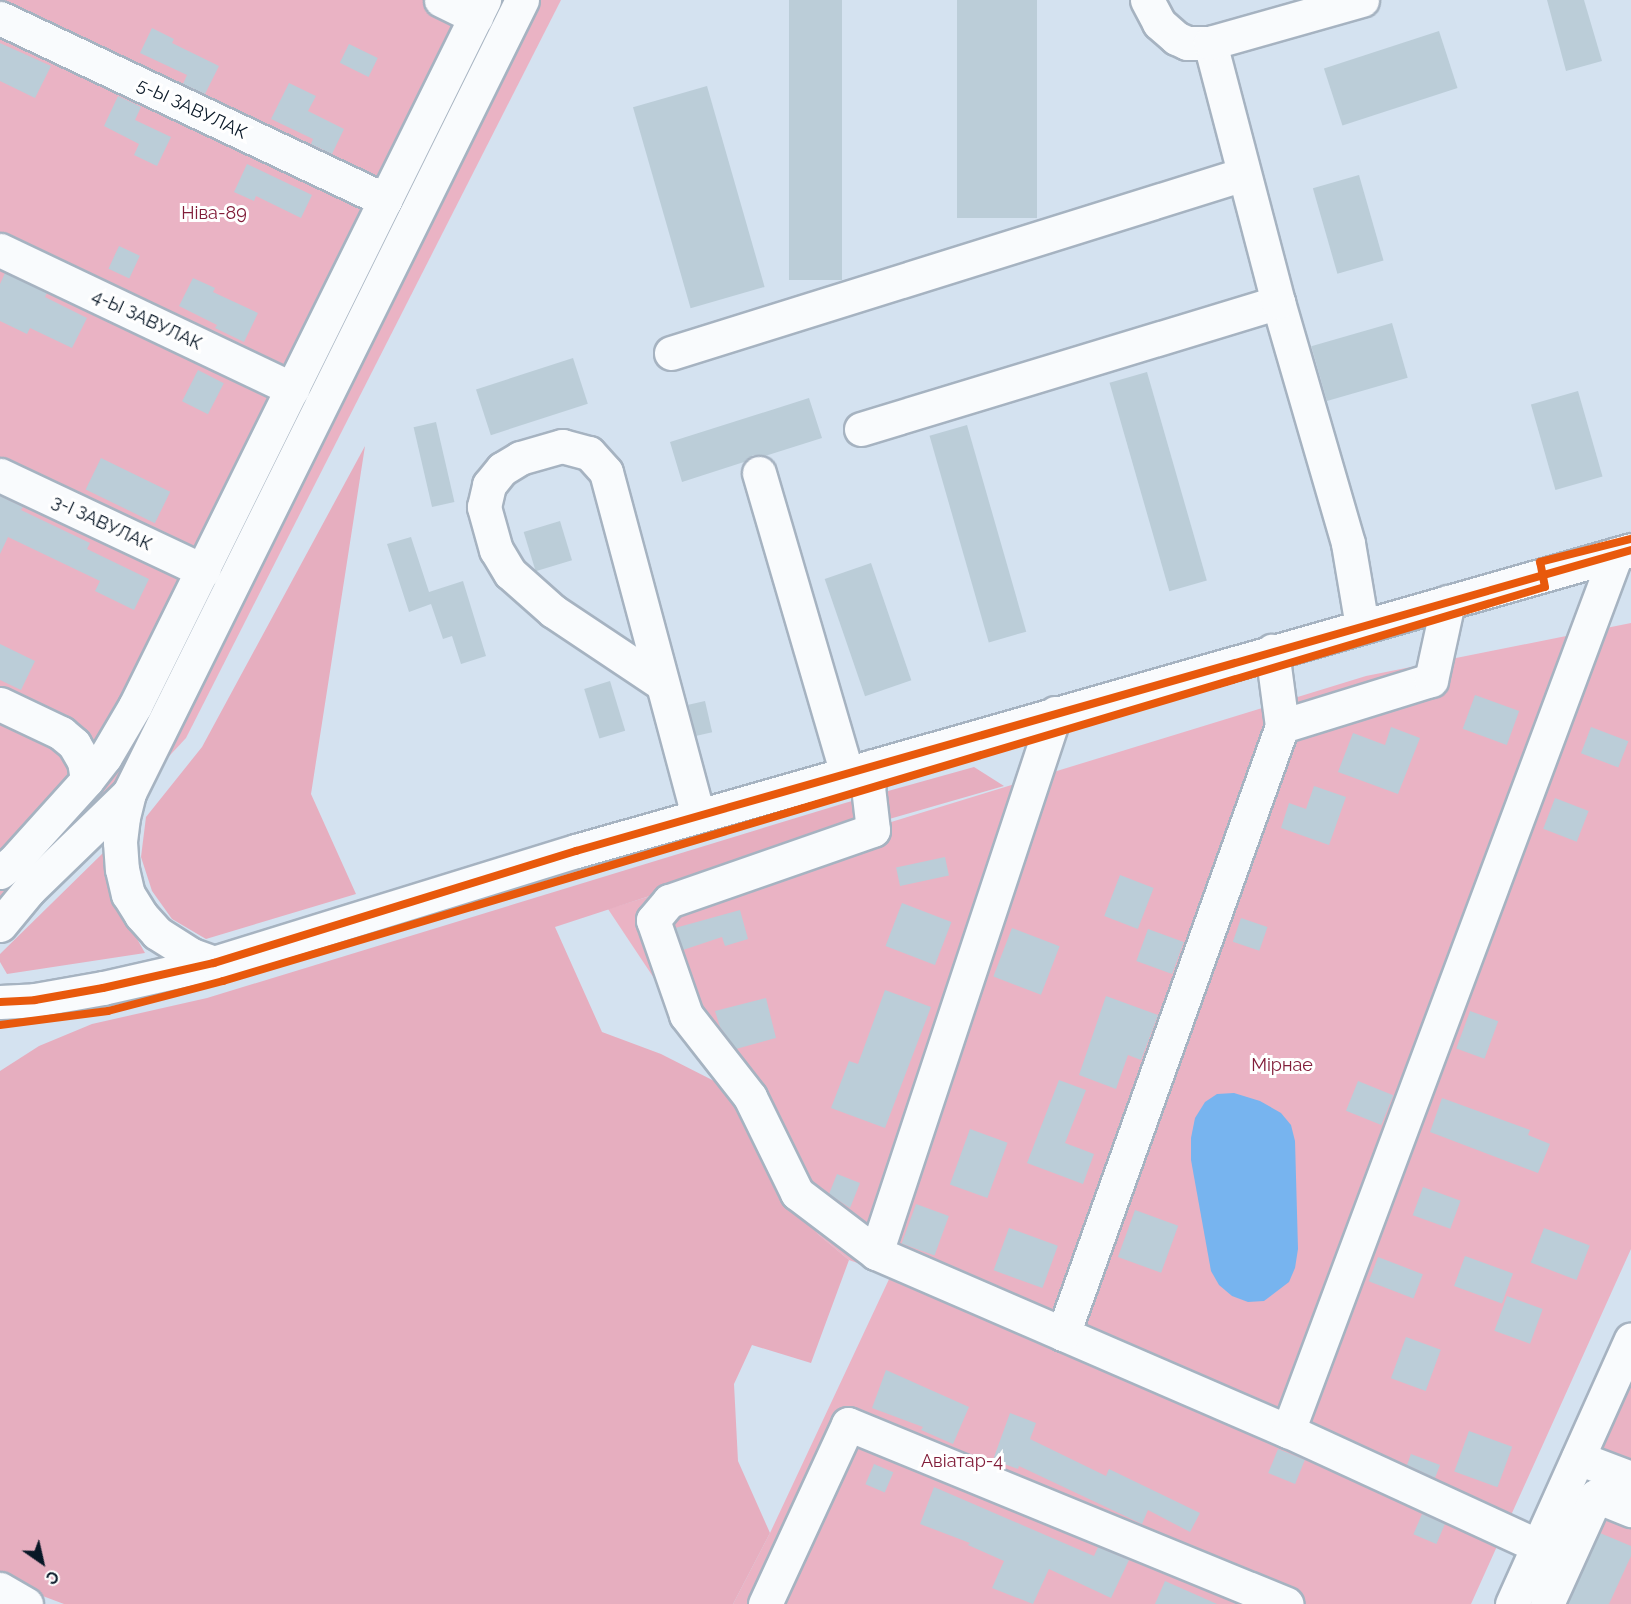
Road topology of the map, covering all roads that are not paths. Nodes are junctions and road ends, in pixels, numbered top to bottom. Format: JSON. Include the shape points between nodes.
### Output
{"nodes":[{"id":1,"x":441,"y":0,"type":"edge"},
{"id":2,"x":522,"y":0,"type":"edge"},
{"id":3,"x":1147,"y":0,"type":"edge"},
{"id":4,"x":1362,"y":0,"type":"edge"},
{"id":5,"x":480,"y":8,"type":"edge"},
{"id":6,"x":0,"y":18,"type":"edge"},
{"id":7,"x":1210,"y":43,"type":"junction"},
{"id":8,"x":1244,"y":174,"type":"junction"},
{"id":9,"x":385,"y":200,"type":"junction"},
{"id":10,"x":0,"y":250,"type":"edge"},
{"id":11,"x":1278,"y":302,"type":"junction"},
{"id":12,"x":671,"y":353,"type":"dead end"},
{"id":13,"x":293,"y":389,"type":"junction"},
{"id":14,"x":861,"y":429,"type":"dead end"},
{"id":15,"x":759,"y":473,"type":"dead end"},
{"id":16,"x":0,"y":475,"type":"edge"},
{"id":17,"x":1623,"y":552,"type":"edge"},
{"id":18,"x":204,"y":571,"type":"junction"},
{"id":19,"x":1448,"y":602,"type":"junction"},
{"id":20,"x":1362,"y":626,"type":"junction"},
{"id":21,"x":1272,"y":651,"type":"junction"},
{"id":22,"x":661,"y":683,"type":"junction"},
{"id":23,"x":0,"y":704,"type":"edge"},
{"id":24,"x":1055,"y":713,"type":"junction"},
{"id":25,"x":1282,"y":726,"type":"junction"},
{"id":26,"x":860,"y":770,"type":"junction"},
{"id":27,"x":87,"y":780,"type":"junction"},
{"id":28,"x":129,"y":793,"type":"junction"},
{"id":29,"x":698,"y":816,"type":"junction"},
{"id":30,"x":0,"y":872,"type":"edge"},
{"id":31,"x":0,"y":925,"type":"edge"},
{"id":32,"x":214,"y":963,"type":"junction"},
{"id":33,"x":0,"y":1002,"type":"edge"},
{"id":34,"x":876,"y":1253,"type":"junction"},
{"id":35,"x":1064,"y":1334,"type":"junction"},
{"id":36,"x":1631,"y":1339,"type":"edge"},
{"id":37,"x":1288,"y":1431,"type":"junction"},
{"id":38,"x":1578,"y":1458,"type":"junction"},
{"id":39,"x":1631,"y":1478,"type":"edge"},
{"id":40,"x":1631,"y":1510,"type":"edge"},
{"id":41,"x":1538,"y":1546,"type":"junction"},
{"id":42,"x":0,"y":1589,"type":"edge"},
{"id":43,"x":26,"y":1604,"type":"edge"},
{"id":44,"x":765,"y":1604,"type":"edge"},
{"id":45,"x":1286,"y":1604,"type":"edge"},
{"id":46,"x":1512,"y":1604,"type":"edge"},
{"id":47,"x":1547,"y":1604,"type":"edge"}],
"edges":[{"from":1,"to":5,"type":"street"},
{"from":2,"to":28,"type":"street"},
{"from":3,"to":7,"type":"street","via":[[1159,23],[1176,38],[1187,43]]},
{"from":4,"to":7,"type":"street"},
{"from":5,"to":9,"type":"street"},
{"from":6,"to":9,"type":"street","name":"5-Ы ЗАВУЛАК"},
{"from":7,"to":8,"type":"street"},
{"from":8,"to":11,"type":"street"},
{"from":8,"to":12,"type":"street"},
{"from":9,"to":13,"type":"street"},
{"from":10,"to":13,"type":"street","name":"4-Ы ЗАВУЛАК"},
{"from":11,"to":14,"type":"street"},
{"from":11,"to":20,"type":"street","via":[[1348,543]]},
{"from":13,"to":18,"type":"street"},
{"from":15,"to":26,"type":"street"},
{"from":16,"to":18,"type":"street","name":"3-І ЗАВУЛАК"},
{"from":17,"to":19,"type":"street"},
{"from":17,"to":37,"type":"street"},
{"from":18,"to":27,"type":"street","via":[[130,716]]},
{"from":19,"to":20,"type":"street"},
{"from":19,"to":25,"type":"street","via":[[1431,680]]},
{"from":20,"to":21,"type":"street"},
{"from":21,"to":24,"type":"street"},
{"from":21,"to":25,"type":"street"},
{"from":22,"to":22,"type":"street","via":[[610,484],[599,461],[589,453],[562,446],[520,458],[502,469],[489,485],[484,507],[492,541],[510,573],[553,611]]},
{"from":22,"to":29,"type":"street"},
{"from":23,"to":27,"type":"street","via":[[68,738],[84,761]]},
{"from":24,"to":26,"type":"street"},
{"from":24,"to":34,"type":"street"},
{"from":25,"to":35,"type":"street"},
{"from":26,"to":29,"type":"street"},
{"from":26,"to":34,"type":"street","via":[[868,787],[873,830],[669,901],[652,920],[686,1015],[750,1097],[797,1193]]},
{"from":27,"to":30,"type":"street"},
{"from":28,"to":31,"type":"street","via":[[29,890]]},
{"from":28,"to":32,"type":"street","via":[[120,842],[128,894],[157,933],[192,955]]},
{"from":29,"to":32,"type":"street"},
{"from":32,"to":33,"type":"street","via":[[103,988]]},
{"from":34,"to":35,"type":"street"},
{"from":35,"to":37,"type":"street"},
{"from":36,"to":38,"type":"street"},
{"from":37,"to":41,"type":"street"},
{"from":38,"to":39,"type":"street"},
{"from":38,"to":41,"type":"street"},
{"from":40,"to":47,"type":"street","via":[[1596,1496]]},
{"from":41,"to":46,"type":"street"},
{"from":42,"to":43,"type":"street"},
{"from":44,"to":45,"type":"street","via":[[848,1424]]}]}
